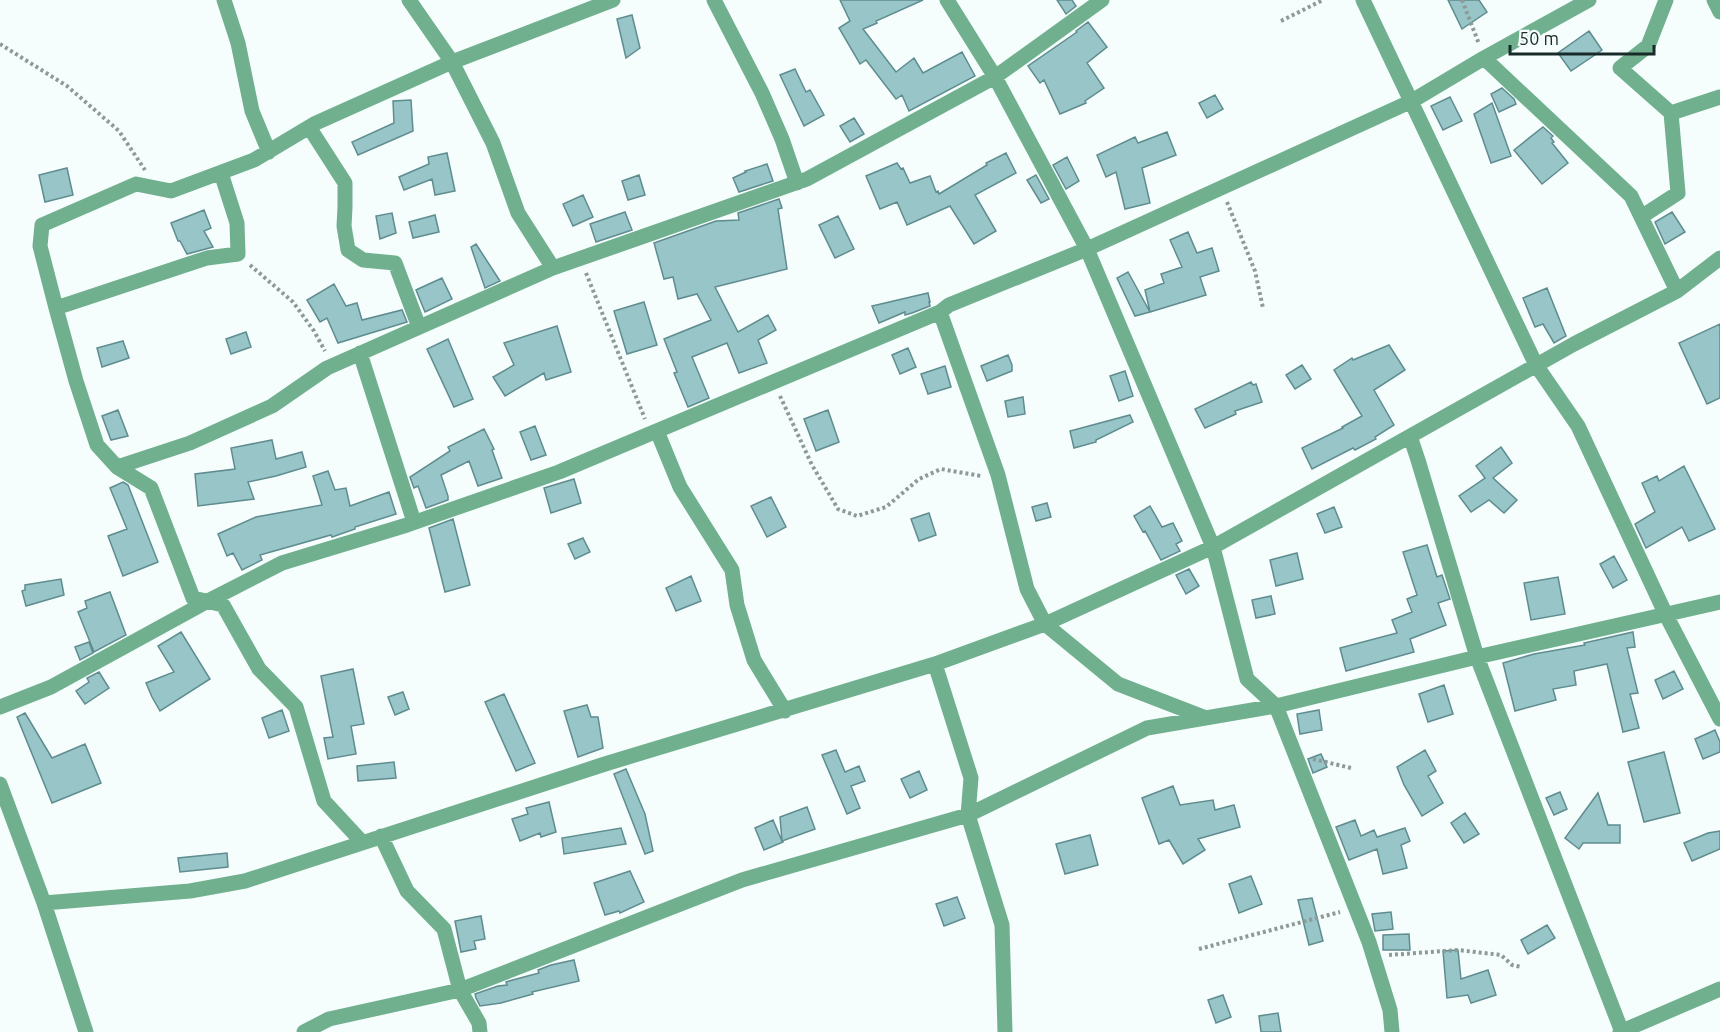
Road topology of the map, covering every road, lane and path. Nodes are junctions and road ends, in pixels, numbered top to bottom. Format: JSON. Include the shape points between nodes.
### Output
{"nodes":[{"id":1,"x":224,"y":0,"type":"edge"},
{"id":2,"x":409,"y":0,"type":"edge"},
{"id":3,"x":613,"y":0,"type":"edge"},
{"id":4,"x":714,"y":0,"type":"edge"},
{"id":5,"x":947,"y":0,"type":"edge"},
{"id":6,"x":1102,"y":0,"type":"edge"},
{"id":7,"x":1323,"y":0,"type":"edge"},
{"id":8,"x":1363,"y":0,"type":"edge"},
{"id":9,"x":1462,"y":0,"type":"edge"},
{"id":10,"x":1589,"y":0,"type":"edge"},
{"id":11,"x":1666,"y":0,"type":"edge"},
{"id":12,"x":1714,"y":0,"type":"edge"},
{"id":13,"x":1720,"y":12,"type":"edge"},
{"id":14,"x":1281,"y":21,"type":"dead end"},
{"id":15,"x":0,"y":44,"type":"edge"},
{"id":16,"x":1484,"y":58,"type":"junction"},
{"id":17,"x":452,"y":62,"type":"junction"},
{"id":18,"x":995,"y":77,"type":"junction"},
{"id":19,"x":1720,"y":97,"type":"edge"},
{"id":20,"x":1412,"y":101,"type":"junction"},
{"id":21,"x":1671,"y":113,"type":"junction"},
{"id":22,"x":309,"y":128,"type":"junction"},
{"id":23,"x":269,"y":152,"type":"junction"},
{"id":24,"x":221,"y":173,"type":"junction"},
{"id":25,"x":797,"y":183,"type":"junction"},
{"id":26,"x":1222,"y":188,"type":"junction"},
{"id":27,"x":158,"y":189,"type":"junction"},
{"id":28,"x":1641,"y":217,"type":"junction"},
{"id":29,"x":1087,"y":249,"type":"junction"},
{"id":30,"x":238,"y":254,"type":"junction"},
{"id":31,"x":580,"y":258,"type":"junction"},
{"id":32,"x":1720,"y":258,"type":"edge"},
{"id":33,"x":553,"y":268,"type":"junction"},
{"id":34,"x":1677,"y":291,"type":"junction"},
{"id":35,"x":56,"y":308,"type":"junction"},
{"id":36,"x":1263,"y":308,"type":"dead end"},
{"id":37,"x":940,"y":312,"type":"junction"},
{"id":38,"x":419,"y":327,"type":"junction"},
{"id":39,"x":360,"y":353,"type":"junction"},
{"id":40,"x":334,"y":365,"type":"junction"},
{"id":41,"x":1536,"y":365,"type":"junction"},
{"id":42,"x":774,"y":382,"type":"junction"},
{"id":43,"x":654,"y":432,"type":"junction"},
{"id":44,"x":1410,"y":436,"type":"junction"},
{"id":45,"x":117,"y":467,"type":"junction"},
{"id":46,"x":998,"y":475,"type":"junction"},
{"id":47,"x":414,"y":522,"type":"junction"},
{"id":48,"x":1213,"y":547,"type":"junction"},
{"id":49,"x":208,"y":601,"type":"junction"},
{"id":50,"x":1720,"y":602,"type":"edge"},
{"id":51,"x":1666,"y":615,"type":"junction"},
{"id":52,"x":1045,"y":624,"type":"junction"},
{"id":53,"x":1477,"y":657,"type":"junction"},
{"id":54,"x":935,"y":664,"type":"junction"},
{"id":55,"x":1276,"y":706,"type":"junction"},
{"id":56,"x":0,"y":707,"type":"edge"},
{"id":57,"x":785,"y":711,"type":"junction"},
{"id":58,"x":1206,"y":718,"type":"junction"},
{"id":59,"x":1720,"y":719,"type":"edge"},
{"id":60,"x":1295,"y":754,"type":"junction"},
{"id":61,"x":1351,"y":768,"type":"dead end"},
{"id":62,"x":0,"y":784,"type":"edge"},
{"id":63,"x":968,"y":815,"type":"junction"},
{"id":64,"x":381,"y":836,"type":"junction"},
{"id":65,"x":362,"y":842,"type":"junction"},
{"id":66,"x":44,"y":903,"type":"junction"},
{"id":67,"x":1356,"y":908,"type":"junction"},
{"id":68,"x":1199,"y":949,"type":"dead end"},
{"id":69,"x":1374,"y":957,"type":"junction"},
{"id":70,"x":1522,"y":967,"type":"dead end"},
{"id":71,"x":460,"y":990,"type":"junction"},
{"id":72,"x":1720,"y":990,"type":"edge"},
{"id":73,"x":86,"y":1032,"type":"edge"},
{"id":74,"x":304,"y":1032,"type":"edge"},
{"id":75,"x":480,"y":1032,"type":"edge"},
{"id":76,"x":1005,"y":1032,"type":"edge"},
{"id":77,"x":1392,"y":1032,"type":"edge"},
{"id":78,"x":1621,"y":1032,"type":"edge"}],
"edges":[{"from":1,"to":23,"type":"street","via":[[252,111]]},
{"from":2,"to":17,"type":"street"},
{"from":3,"to":17,"type":"street"},
{"from":4,"to":25,"type":"street","via":[[766,102]]},
{"from":5,"to":18,"type":"street"},
{"from":6,"to":18,"type":"street"},
{"from":7,"to":14,"type":"path"},
{"from":8,"to":20,"type":"street"},
{"from":9,"to":16,"type":"path"},
{"from":10,"to":16,"type":"street"},
{"from":11,"to":21,"type":"street","via":[[1648,46],[1620,69]]},
{"from":12,"to":13,"type":"street"},
{"from":15,"to":27,"type":"path","via":[[67,86],[119,131]]},
{"from":16,"to":20,"type":"street"},
{"from":16,"to":28,"type":"street","via":[[1631,196]]},
{"from":17,"to":22,"type":"street"},
{"from":17,"to":33,"type":"street","via":[[493,143],[518,213]]},
{"from":18,"to":25,"type":"street"},
{"from":18,"to":29,"type":"street"},
{"from":19,"to":21,"type":"street"},
{"from":20,"to":26,"type":"street"},
{"from":20,"to":41,"type":"street"},
{"from":21,"to":28,"type":"street","via":[[1678,193]]},
{"from":22,"to":23,"type":"street"},
{"from":22,"to":38,"type":"street","via":[[345,183],[348,250],[363,260],[395,263]]},
{"from":23,"to":24,"type":"street"},
{"from":24,"to":27,"type":"street","via":[[171,191]]},
{"from":24,"to":30,"type":"street","via":[[237,223]]},
{"from":25,"to":31,"type":"street"},
{"from":26,"to":29,"type":"street"},
{"from":26,"to":36,"type":"path","via":[[1255,271]]},
{"from":27,"to":35,"type":"street","via":[[136,184],[42,225],[40,246]]},
{"from":28,"to":34,"type":"street"},
{"from":29,"to":37,"type":"street"},
{"from":29,"to":48,"type":"street"},
{"from":30,"to":35,"type":"street","via":[[207,258]]},
{"from":30,"to":40,"type":"path","via":[[293,302]]},
{"from":31,"to":33,"type":"street"},
{"from":31,"to":43,"type":"path"},
{"from":32,"to":34,"type":"street"},
{"from":33,"to":38,"type":"street"},
{"from":34,"to":41,"type":"street"},
{"from":35,"to":45,"type":"street","via":[[89,424],[98,445]]},
{"from":37,"to":42,"type":"street"},
{"from":37,"to":46,"type":"street"},
{"from":38,"to":39,"type":"street"},
{"from":39,"to":40,"type":"street"},
{"from":39,"to":47,"type":"street"},
{"from":40,"to":45,"type":"street","via":[[272,406],[190,443]]},
{"from":41,"to":44,"type":"street"},
{"from":41,"to":51,"type":"street","via":[[1578,426]]},
{"from":42,"to":43,"type":"street"},
{"from":42,"to":46,"type":"path","via":[[812,465],[838,509],[857,516],[886,507],[919,479],[941,469],[977,476]]},
{"from":43,"to":47,"type":"street","via":[[559,472]]},
{"from":43,"to":57,"type":"street","via":[[680,487],[732,570],[737,605],[754,660]]},
{"from":44,"to":48,"type":"street"},
{"from":44,"to":53,"type":"street"},
{"from":45,"to":49,"type":"street","via":[[151,488],[193,598]]},
{"from":46,"to":52,"type":"street","via":[[1027,589]]},
{"from":47,"to":49,"type":"street","via":[[282,563]]},
{"from":48,"to":52,"type":"street"},
{"from":48,"to":55,"type":"street","via":[[1247,679]]},
{"from":49,"to":56,"type":"street","via":[[51,687]]},
{"from":49,"to":65,"type":"street","via":[[223,605],[260,669],[296,707],[324,801]]},
{"from":50,"to":51,"type":"street"},
{"from":51,"to":53,"type":"street"},
{"from":51,"to":59,"type":"street"},
{"from":52,"to":54,"type":"street"},
{"from":52,"to":58,"type":"street","via":[[1118,684]]},
{"from":53,"to":55,"type":"street"},
{"from":53,"to":78,"type":"street"},
{"from":54,"to":57,"type":"street"},
{"from":54,"to":63,"type":"street","via":[[971,778]]},
{"from":55,"to":58,"type":"street"},
{"from":55,"to":60,"type":"street"},
{"from":57,"to":64,"type":"street"},
{"from":58,"to":63,"type":"street","via":[[1147,728]]},
{"from":60,"to":61,"type":"path"},
{"from":60,"to":67,"type":"street"},
{"from":62,"to":66,"type":"street"},
{"from":63,"to":71,"type":"street","via":[[742,880]]},
{"from":63,"to":76,"type":"street","via":[[1002,925]]},
{"from":64,"to":65,"type":"street"},
{"from":64,"to":71,"type":"street","via":[[407,891],[444,929]]},
{"from":65,"to":66,"type":"street","via":[[245,881],[190,891]]},
{"from":66,"to":73,"type":"street"},
{"from":67,"to":68,"type":"path"},
{"from":67,"to":69,"type":"street"},
{"from":69,"to":70,"type":"path","via":[[1458,950],[1501,956]]},
{"from":69,"to":77,"type":"street","via":[[1390,1010]]},
{"from":71,"to":74,"type":"street","via":[[329,1019]]},
{"from":71,"to":75,"type":"street"},
{"from":72,"to":78,"type":"street"}]}
